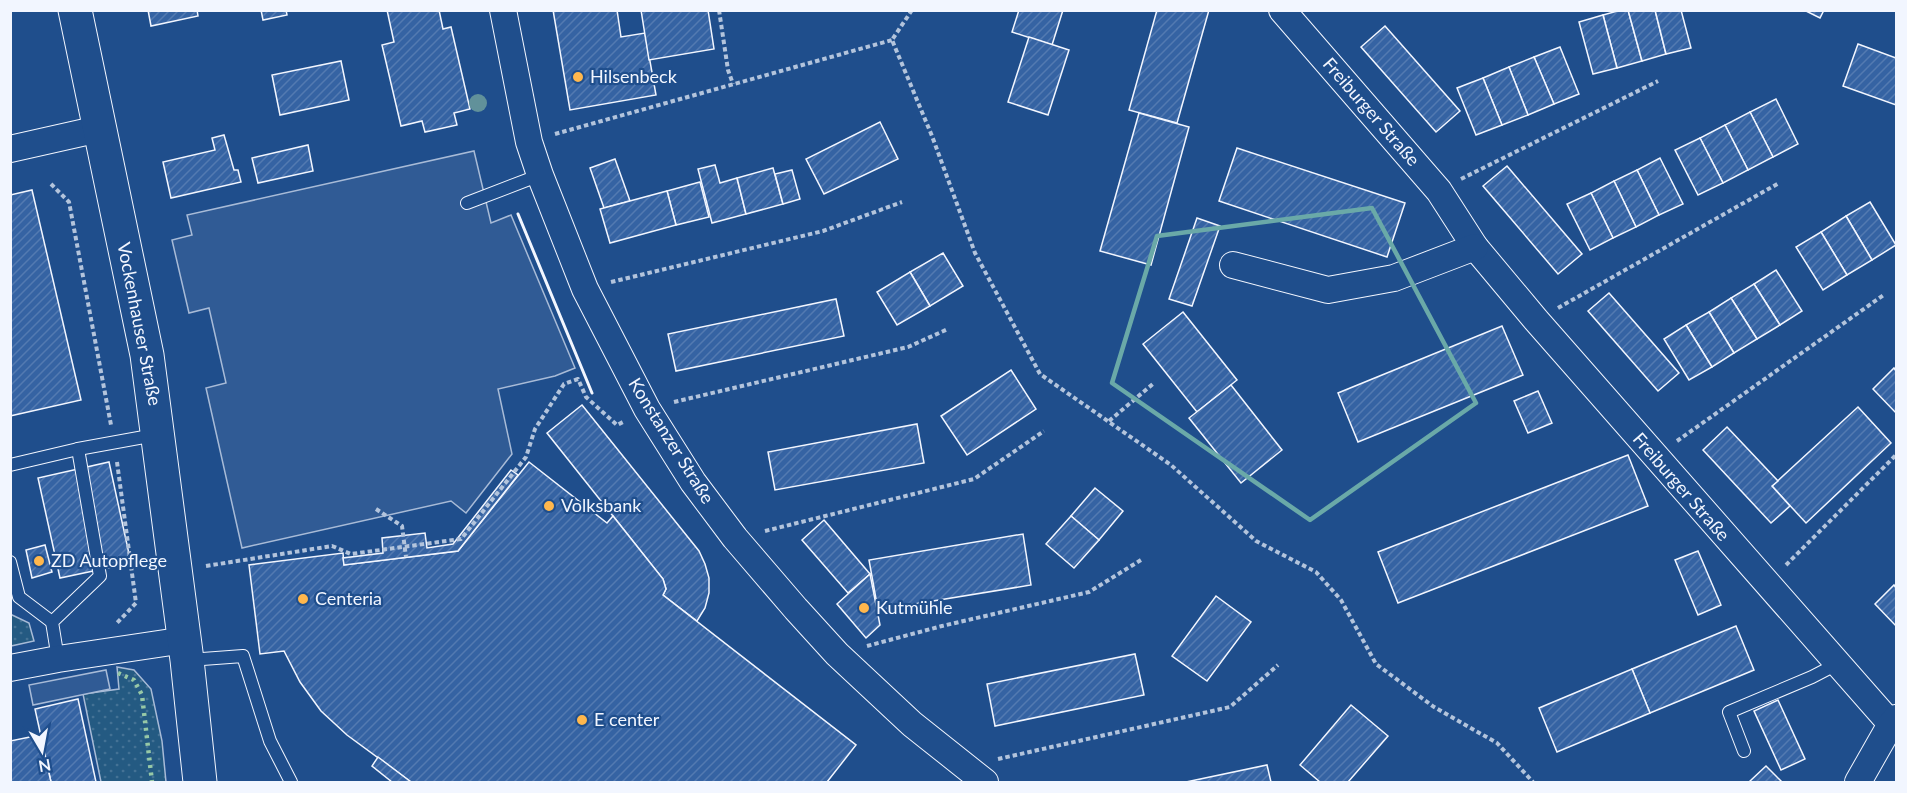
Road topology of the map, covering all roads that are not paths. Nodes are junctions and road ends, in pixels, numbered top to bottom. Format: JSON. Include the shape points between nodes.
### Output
{"nodes":[{"id":1,"x":75,"y":10,"type":"edge"},
{"id":2,"x":503,"y":10,"type":"edge"},
{"id":3,"x":1282,"y":10,"type":"edge"},
{"id":4,"x":99,"y":129,"type":"junction"},
{"id":5,"x":10,"y":149,"type":"edge"},
{"id":6,"x":540,"y":175,"type":"junction"},
{"id":7,"x":467,"y":203,"type":"dead end"},
{"id":8,"x":1475,"y":247,"type":"junction"},
{"id":9,"x":1233,"y":265,"type":"dead end"},
{"id":10,"x":159,"y":434,"type":"junction"},
{"id":11,"x":78,"y":449,"type":"junction"},
{"id":12,"x":10,"y":465,"type":"edge"},
{"id":13,"x":10,"y":562,"type":"edge"},
{"id":14,"x":52,"y":622,"type":"junction"},
{"id":15,"x":186,"y":650,"type":"junction"},
{"id":16,"x":58,"y":659,"type":"junction"},
{"id":17,"x":1837,"y":664,"type":"junction"},
{"id":18,"x":10,"y":668,"type":"edge"},
{"id":19,"x":1894,"y":721,"type":"edge"},
{"id":20,"x":1744,"y":751,"type":"dead end"},
{"id":21,"x":201,"y":780,"type":"edge"},
{"id":22,"x":291,"y":783,"type":"edge"},
{"id":23,"x":985,"y":783,"type":"edge"},
{"id":24,"x":1858,"y":783,"type":"edge"}],
"edges":[{"from":1,"to":4,"type":"main road","name":"Vockenhauser Straße"},
{"from":2,"to":6,"type":"street","name":"Konstanzer Straße","via":[[529,142]]},
{"from":3,"to":8,"type":"street","name":"Freiburger Straße","via":[[1439,190]]},
{"from":4,"to":5,"type":"street"},
{"from":4,"to":10,"type":"main road","name":"Vockenhauser Straße","via":[[147,355]]},
{"from":6,"to":7,"type":"lane"},
{"from":6,"to":23,"type":"street","name":"Konstanzer Straße","via":[[585,289],[647,409],[693,482],[735,538],[837,654],[912,724]]},
{"from":8,"to":9,"type":"street","via":[[1394,278],[1328,290]]},
{"from":8,"to":17,"type":"street","name":"Freiburger Straße"},
{"from":10,"to":11,"type":"lane"},
{"from":10,"to":15,"type":"main road","name":"Vockenhauser Straße"},
{"from":11,"to":12,"type":"lane"},
{"from":11,"to":14,"type":"lane","via":[[100,576]]},
{"from":13,"to":14,"type":"lane","via":[[19,597]]},
{"from":14,"to":16,"type":"lane"},
{"from":15,"to":16,"type":"street"},
{"from":15,"to":21,"type":"main road","name":"Vockenhauser Straße"},
{"from":15,"to":22,"type":"lane","via":[[243,656],[270,741]]},
{"from":16,"to":18,"type":"street"},
{"from":17,"to":19,"type":"street","name":"Freiburger Straße"},
{"from":17,"to":20,"type":"lane","via":[[1729,712]]},
{"from":19,"to":24,"type":"street"}]}
